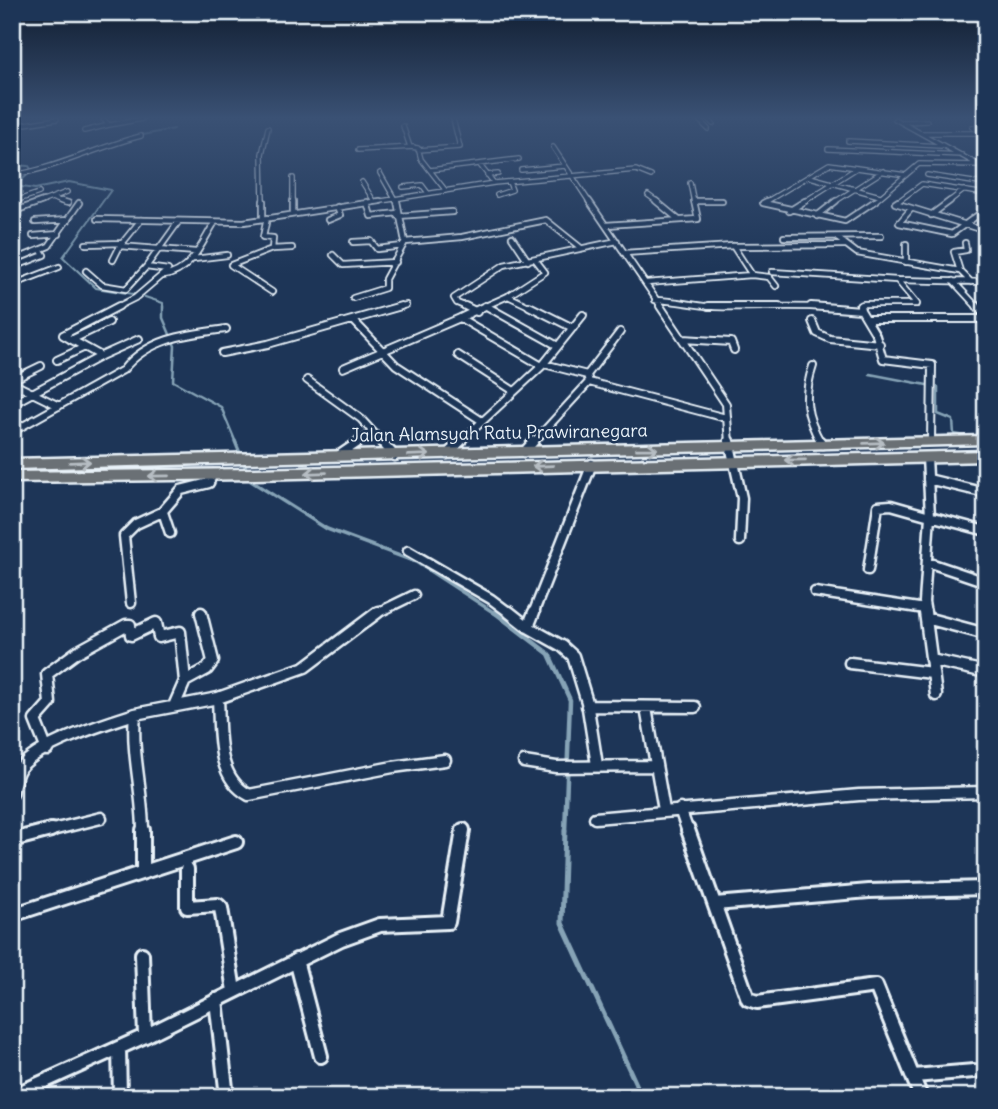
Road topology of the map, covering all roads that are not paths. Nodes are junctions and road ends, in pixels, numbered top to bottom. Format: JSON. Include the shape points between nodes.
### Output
{"nodes":[{"id":1,"x":430,"y":170,"type":"edge"},
{"id":2,"x":34,"y":171,"type":"edge"},
{"id":3,"x":263,"y":171,"type":"edge"},
{"id":4,"x":484,"y":171,"type":"edge"},
{"id":5,"x":568,"y":171,"type":"edge"},
{"id":6,"x":630,"y":171,"type":"edge"},
{"id":7,"x":641,"y":171,"type":"edge"},
{"id":8,"x":819,"y":171,"type":"edge"},
{"id":9,"x":852,"y":171,"type":"edge"},
{"id":10,"x":883,"y":171,"type":"joint"},
{"id":11,"x":912,"y":171,"type":"edge"},
{"id":12,"x":380,"y":173,"type":"dead end"},
{"id":13,"x":498,"y":174,"type":"dead end"},
{"id":14,"x":12,"y":175,"type":"edge"},
{"id":15,"x":487,"y":175,"type":"junction"},
{"id":16,"x":571,"y":175,"type":"junction"},
{"id":17,"x":907,"y":175,"type":"junction"},
{"id":18,"x":927,"y":175,"type":"dead end"},
{"id":19,"x":651,"y":176,"type":"dead end"},
{"id":20,"x":810,"y":177,"type":"junction"},
{"id":21,"x":293,"y":178,"type":"dead end"},
{"id":22,"x":523,"y":180,"type":"junction"},
{"id":23,"x":974,"y":181,"type":"junction"},
{"id":24,"x":362,"y":182,"type":"dead end"},
{"id":25,"x":509,"y":182,"type":"junction"},
{"id":26,"x":494,"y":183,"type":"junction"},
{"id":27,"x":690,"y":183,"type":"dead end"},
{"id":28,"x":830,"y":183,"type":"junction"},
{"id":29,"x":986,"y":184,"type":"edge"},
{"id":30,"x":402,"y":187,"type":"dead end"},
{"id":31,"x":530,"y":187,"type":"dead end"},
{"id":32,"x":854,"y":189,"type":"junction"},
{"id":33,"x":964,"y":190,"type":"junction"},
{"id":34,"x":446,"y":191,"type":"junction"},
{"id":35,"x":67,"y":192,"type":"dead end"},
{"id":36,"x":39,"y":193,"type":"dead end"},
{"id":37,"x":428,"y":193,"type":"junction"},
{"id":38,"x":986,"y":194,"type":"edge"},
{"id":39,"x":497,"y":195,"type":"dead end"},
{"id":40,"x":648,"y":195,"type":"dead end"},
{"id":41,"x":880,"y":196,"type":"junction"},
{"id":42,"x":50,"y":198,"type":"junction"},
{"id":43,"x":396,"y":198,"type":"junction"},
{"id":44,"x":374,"y":201,"type":"junction"},
{"id":45,"x":695,"y":201,"type":"junction"},
{"id":46,"x":722,"y":201,"type":"dead end"},
{"id":47,"x":12,"y":202,"type":"edge"},
{"id":48,"x":367,"y":202,"type":"junction"},
{"id":49,"x":68,"y":203,"type":"dead end"},
{"id":50,"x":79,"y":203,"type":"dead end"},
{"id":51,"x":337,"y":207,"type":"junction"},
{"id":52,"x":911,"y":209,"type":"junction"},
{"id":53,"x":986,"y":209,"type":"edge"},
{"id":54,"x":789,"y":211,"type":"junction"},
{"id":55,"x":452,"y":212,"type":"dead end"},
{"id":56,"x":12,"y":214,"type":"edge"},
{"id":57,"x":293,"y":214,"type":"junction"},
{"id":58,"x":398,"y":214,"type":"junction"},
{"id":59,"x":931,"y":215,"type":"junction"},
{"id":60,"x":817,"y":216,"type":"junction"},
{"id":61,"x":97,"y":219,"type":"dead end"},
{"id":62,"x":265,"y":219,"type":"junction"},
{"id":63,"x":68,"y":220,"type":"junction"},
{"id":64,"x":141,"y":220,"type":"junction"},
{"id":65,"x":328,"y":220,"type":"dead end"},
{"id":66,"x":679,"y":220,"type":"junction"},
{"id":67,"x":179,"y":221,"type":"junction"},
{"id":68,"x":35,"y":222,"type":"dead end"},
{"id":69,"x":215,"y":222,"type":"junction"},
{"id":70,"x":475,"y":223,"type":"dead end"},
{"id":71,"x":606,"y":225,"type":"junction"},
{"id":72,"x":964,"y":225,"type":"junction"},
{"id":73,"x":986,"y":230,"type":"edge"},
{"id":74,"x":482,"y":233,"type":"junction"},
{"id":75,"x":59,"y":234,"type":"junction"},
{"id":76,"x":33,"y":236,"type":"dead end"},
{"id":77,"x":881,"y":236,"type":"dead end"},
{"id":78,"x":512,"y":237,"type":"dead end"},
{"id":79,"x":784,"y":237,"type":"dead end"},
{"id":80,"x":836,"y":237,"type":"junction"},
{"id":81,"x":617,"y":241,"type":"junction"},
{"id":82,"x":353,"y":242,"type":"dead end"},
{"id":83,"x":965,"y":243,"type":"dead end"},
{"id":84,"x":86,"y":244,"type":"dead end"},
{"id":85,"x":404,"y":244,"type":"junction"},
{"id":86,"x":906,"y":244,"type":"dead end"},
{"id":87,"x":121,"y":245,"type":"junction"},
{"id":88,"x":845,"y":245,"type":"junction"},
{"id":89,"x":733,"y":246,"type":"junction"},
{"id":90,"x":292,"y":248,"type":"dead end"},
{"id":91,"x":581,"y":248,"type":"junction"},
{"id":92,"x":272,"y":249,"type":"junction"},
{"id":93,"x":159,"y":250,"type":"junction"},
{"id":94,"x":196,"y":252,"type":"junction"},
{"id":95,"x":624,"y":253,"type":"junction"},
{"id":96,"x":227,"y":255,"type":"dead end"},
{"id":97,"x":333,"y":255,"type":"dead end"},
{"id":98,"x":194,"y":259,"type":"junction"},
{"id":99,"x":536,"y":259,"type":"junction"},
{"id":100,"x":113,"y":260,"type":"dead end"},
{"id":101,"x":528,"y":261,"type":"junction"},
{"id":102,"x":396,"y":262,"type":"junction"},
{"id":103,"x":906,"y":262,"type":"junction"},
{"id":104,"x":13,"y":265,"type":"edge"},
{"id":105,"x":60,"y":267,"type":"dead end"},
{"id":106,"x":146,"y":267,"type":"junction"},
{"id":107,"x":86,"y":271,"type":"dead end"},
{"id":108,"x":960,"y":271,"type":"junction"},
{"id":109,"x":772,"y":272,"type":"dead end"},
{"id":110,"x":163,"y":275,"type":"junction"},
{"id":111,"x":752,"y":275,"type":"junction"},
{"id":112,"x":32,"y":278,"type":"junction"},
{"id":113,"x":897,"y":280,"type":"junction"},
{"id":114,"x":953,"y":281,"type":"junction"},
{"id":115,"x":971,"y":282,"type":"junction"},
{"id":116,"x":986,"y":282,"type":"edge"},
{"id":117,"x":646,"y":283,"type":"junction"},
{"id":118,"x":12,"y":285,"type":"edge"},
{"id":119,"x":776,"y":286,"type":"dead end"},
{"id":120,"x":272,"y":292,"type":"dead end"},
{"id":121,"x":508,"y":296,"type":"junction"},
{"id":122,"x":353,"y":298,"type":"dead end"},
{"id":123,"x":655,"y":300,"type":"junction"},
{"id":124,"x":406,"y":305,"type":"dead end"},
{"id":125,"x":488,"y":307,"type":"junction"},
{"id":126,"x":979,"y":309,"type":"dead end"},
{"id":127,"x":861,"y":310,"type":"junction"},
{"id":128,"x":477,"y":312,"type":"junction"},
{"id":129,"x":583,"y":315,"type":"dead end"},
{"id":130,"x":460,"y":318,"type":"junction"},
{"id":131,"x":867,"y":319,"type":"junction"},
{"id":132,"x":986,"y":319,"type":"edge"},
{"id":133,"x":353,"y":320,"type":"junction"},
{"id":134,"x":812,"y":321,"type":"dead end"},
{"id":135,"x":109,"y":322,"type":"dead end"},
{"id":136,"x":573,"y":328,"type":"junction"},
{"id":137,"x":226,"y":329,"type":"dead end"},
{"id":138,"x":620,"y":332,"type":"dead end"},
{"id":139,"x":139,"y":339,"type":"dead end"},
{"id":140,"x":683,"y":339,"type":"junction"},
{"id":141,"x":71,"y":340,"type":"junction"},
{"id":142,"x":880,"y":344,"type":"junction"},
{"id":143,"x":558,"y":346,"type":"junction"},
{"id":144,"x":85,"y":347,"type":"junction"},
{"id":145,"x":734,"y":350,"type":"dead end"},
{"id":146,"x":384,"y":352,"type":"junction"},
{"id":147,"x":222,"y":353,"type":"dead end"},
{"id":148,"x":458,"y":355,"type":"dead end"},
{"id":149,"x":102,"y":356,"type":"junction"},
{"id":150,"x":57,"y":360,"type":"dead end"},
{"id":151,"x":543,"y":365,"type":"junction"},
{"id":152,"x":41,"y":366,"type":"dead end"},
{"id":153,"x":813,"y":366,"type":"dead end"},
{"id":154,"x":343,"y":368,"type":"dead end"},
{"id":155,"x":588,"y":379,"type":"junction"},
{"id":156,"x":307,"y":380,"type":"dead end"},
{"id":157,"x":12,"y":382,"type":"edge"},
{"id":158,"x":514,"y":391,"type":"junction"},
{"id":159,"x":32,"y":393,"type":"junction"},
{"id":160,"x":12,"y":404,"type":"edge"},
{"id":161,"x":59,"y":406,"type":"junction"},
{"id":162,"x":726,"y":418,"type":"junction"},
{"id":163,"x":482,"y":421,"type":"junction"},
{"id":164,"x":12,"y":432,"type":"edge"},
{"id":165,"x":373,"y":432,"type":"junction"},
{"id":166,"x":986,"y":440,"type":"edge"},
{"id":167,"x":931,"y":441,"type":"junction"},
{"id":168,"x":822,"y":444,"type":"junction"},
{"id":169,"x":729,"y":447,"type":"junction"},
{"id":170,"x":524,"y":452,"type":"junction"},
{"id":171,"x":447,"y":454,"type":"junction"},
{"id":172,"x":395,"y":456,"type":"junction"},
{"id":173,"x":986,"y":456,"type":"edge"},
{"id":174,"x":336,"y":457,"type":"junction"},
{"id":175,"x":927,"y":457,"type":"junction"},
{"id":176,"x":733,"y":462,"type":"junction"},
{"id":177,"x":12,"y":464,"type":"edge"},
{"id":178,"x":592,"y":464,"type":"junction"},
{"id":179,"x":220,"y":475,"type":"junction"},
{"id":180,"x":12,"y":477,"type":"edge"},
{"id":181,"x":928,"y":479,"type":"junction"},
{"id":182,"x":986,"y":493,"type":"edge"},
{"id":183,"x":163,"y":512,"type":"junction"},
{"id":184,"x":930,"y":516,"type":"junction"},
{"id":185,"x":986,"y":531,"type":"edge"},
{"id":186,"x":170,"y":533,"type":"dead end"},
{"id":187,"x":740,"y":541,"type":"dead end"},
{"id":188,"x":408,"y":551,"type":"dead end"},
{"id":189,"x":927,"y":562,"type":"junction"},
{"id":190,"x":868,"y":570,"type":"dead end"},
{"id":191,"x":986,"y":582,"type":"edge"},
{"id":192,"x":815,"y":592,"type":"dead end"},
{"id":193,"x":414,"y":595,"type":"dead end"},
{"id":194,"x":131,"y":603,"type":"dead end"},
{"id":195,"x":201,"y":613,"type":"dead end"},
{"id":196,"x":925,"y":614,"type":"junction"},
{"id":197,"x":528,"y":627,"type":"junction"},
{"id":198,"x":986,"y":634,"type":"edge"},
{"id":199,"x":931,"y":660,"type":"junction"},
{"id":200,"x":850,"y":663,"type":"dead end"},
{"id":201,"x":986,"y":672,"type":"edge"},
{"id":202,"x":932,"y":673,"type":"junction"},
{"id":203,"x":185,"y":681,"type":"junction"},
{"id":204,"x":936,"y":695,"type":"dead end"},
{"id":205,"x":218,"y":698,"type":"junction"},
{"id":206,"x":174,"y":706,"type":"junction"},
{"id":207,"x":587,"y":706,"type":"junction"},
{"id":208,"x":695,"y":707,"type":"dead end"},
{"id":209,"x":646,"y":708,"type":"junction"},
{"id":210,"x":135,"y":714,"type":"junction"},
{"id":211,"x":47,"y":750,"type":"junction"},
{"id":212,"x":445,"y":760,"type":"dead end"},
{"id":213,"x":524,"y":762,"type":"dead end"},
{"id":214,"x":595,"y":764,"type":"junction"},
{"id":215,"x":16,"y":766,"type":"edge"},
{"id":216,"x":654,"y":766,"type":"junction"},
{"id":217,"x":986,"y":792,"type":"edge"},
{"id":218,"x":12,"y":794,"type":"edge"},
{"id":219,"x":680,"y":809,"type":"junction"},
{"id":220,"x":664,"y":810,"type":"junction"},
{"id":221,"x":101,"y":818,"type":"dead end"},
{"id":222,"x":595,"y":818,"type":"dead end"},
{"id":223,"x":463,"y":830,"type":"dead end"},
{"id":224,"x":12,"y":840,"type":"edge"},
{"id":225,"x":236,"y":842,"type":"dead end"},
{"id":226,"x":187,"y":869,"type":"dead end"},
{"id":227,"x":143,"y":871,"type":"junction"},
{"id":228,"x":986,"y":888,"type":"edge"},
{"id":229,"x":715,"y":904,"type":"junction"},
{"id":230,"x":12,"y":915,"type":"edge"},
{"id":231,"x":142,"y":954,"type":"dead end"},
{"id":232,"x":296,"y":960,"type":"junction"},
{"id":233,"x":234,"y":991,"type":"junction"},
{"id":234,"x":216,"y":1000,"type":"junction"},
{"id":235,"x":145,"y":1036,"type":"junction"},
{"id":236,"x":119,"y":1048,"type":"junction"},
{"id":237,"x":321,"y":1056,"type":"dead end"},
{"id":238,"x":974,"y":1071,"type":"dead end"},
{"id":239,"x":914,"y":1076,"type":"junction"},
{"id":240,"x":12,"y":1096,"type":"edge"},
{"id":241,"x":120,"y":1097,"type":"edge"},
{"id":242,"x":227,"y":1097,"type":"edge"},
{"id":243,"x":921,"y":1097,"type":"edge"}],
"edges":[{"from":1,"to":34,"type":"street"},
{"from":2,"to":14,"type":"street"},
{"from":3,"to":62,"type":"street"},
{"from":4,"to":15,"type":"street"},
{"from":5,"to":16,"type":"street"},
{"from":6,"to":16,"type":"street"},
{"from":7,"to":19,"type":"street"},
{"from":8,"to":20,"type":"street"},
{"from":9,"to":28,"type":"street"},
{"from":10,"to":17,"type":"street"},
{"from":10,"to":32,"type":"street"},
{"from":11,"to":17,"type":"street"},
{"from":12,"to":43,"type":"street"},
{"from":13,"to":15,"type":"street"},
{"from":15,"to":26,"type":"street"},
{"from":16,"to":22,"type":"street"},
{"from":16,"to":71,"type":"street"},
{"from":17,"to":41,"type":"street"},
{"from":18,"to":23,"type":"street"},
{"from":20,"to":28,"type":"street"},
{"from":20,"to":54,"type":"street","via":[[763,203]]},
{"from":21,"to":57,"type":"street"},
{"from":22,"to":25,"type":"street"},
{"from":22,"to":31,"type":"street"},
{"from":23,"to":29,"type":"street"},
{"from":23,"to":33,"type":"street"},
{"from":24,"to":44,"type":"street"},
{"from":25,"to":26,"type":"street"},
{"from":25,"to":39,"type":"street","via":[[512,190]]},
{"from":26,"to":34,"type":"street"},
{"from":27,"to":45,"type":"street"},
{"from":28,"to":32,"type":"street"},
{"from":28,"to":54,"type":"street"},
{"from":30,"to":37,"type":"street","via":[[422,184]]},
{"from":32,"to":41,"type":"street"},
{"from":32,"to":60,"type":"street"},
{"from":33,"to":38,"type":"street"},
{"from":33,"to":52,"type":"street","via":[[920,184],[895,202]]},
{"from":33,"to":59,"type":"street"},
{"from":34,"to":37,"type":"street"},
{"from":35,"to":42,"type":"street"},
{"from":36,"to":47,"type":"street"},
{"from":37,"to":43,"type":"street"},
{"from":40,"to":66,"type":"street"},
{"from":41,"to":60,"type":"street","via":[[846,220]]},
{"from":42,"to":49,"type":"street"},
{"from":42,"to":56,"type":"street"},
{"from":43,"to":44,"type":"street"},
{"from":43,"to":58,"type":"street"},
{"from":44,"to":48,"type":"street"},
{"from":45,"to":46,"type":"street"},
{"from":45,"to":66,"type":"street","via":[[699,218]]},
{"from":48,"to":51,"type":"street"},
{"from":48,"to":58,"type":"street","via":[[371,216]]},
{"from":50,"to":63,"type":"street"},
{"from":51,"to":57,"type":"street"},
{"from":51,"to":65,"type":"street","via":[[340,215]]},
{"from":52,"to":59,"type":"street"},
{"from":52,"to":72,"type":"street","via":[[902,219],[957,232]]},
{"from":53,"to":72,"type":"street"},
{"from":54,"to":60,"type":"street"},
{"from":55,"to":58,"type":"street"},
{"from":57,"to":62,"type":"street"},
{"from":58,"to":85,"type":"street"},
{"from":59,"to":72,"type":"street"},
{"from":61,"to":64,"type":"street"},
{"from":62,"to":69,"type":"street"},
{"from":62,"to":92,"type":"street","via":[[263,237],[273,237]]},
{"from":63,"to":68,"type":"street"},
{"from":63,"to":75,"type":"street"},
{"from":64,"to":67,"type":"street"},
{"from":64,"to":87,"type":"street"},
{"from":66,"to":71,"type":"street"},
{"from":67,"to":69,"type":"street"},
{"from":67,"to":93,"type":"street"},
{"from":69,"to":94,"type":"street"},
{"from":70,"to":74,"type":"street"},
{"from":71,"to":81,"type":"street"},
{"from":72,"to":73,"type":"street"},
{"from":74,"to":85,"type":"street"},
{"from":74,"to":91,"type":"street","via":[[546,220]]},
{"from":75,"to":76,"type":"street"},
{"from":75,"to":104,"type":"street","via":[[39,251],[45,254]]},
{"from":77,"to":80,"type":"street"},
{"from":78,"to":101,"type":"street"},
{"from":79,"to":80,"type":"street"},
{"from":80,"to":88,"type":"street"},
{"from":81,"to":91,"type":"street"},
{"from":81,"to":95,"type":"street"},
{"from":82,"to":85,"type":"street","via":[[371,241],[377,249]]},
{"from":83,"to":108,"type":"street","via":[[966,250],[954,252]]},
{"from":84,"to":87,"type":"street"},
{"from":85,"to":102,"type":"street"},
{"from":86,"to":103,"type":"street"},
{"from":87,"to":93,"type":"street"},
{"from":87,"to":100,"type":"street"},
{"from":88,"to":89,"type":"street"},
{"from":88,"to":103,"type":"street","via":[[855,253]]},
{"from":89,"to":95,"type":"street"},
{"from":89,"to":111,"type":"street"},
{"from":90,"to":92,"type":"street"},
{"from":91,"to":99,"type":"street"},
{"from":92,"to":120,"type":"street","via":[[231,265]]},
{"from":93,"to":94,"type":"street"},
{"from":93,"to":106,"type":"street"},
{"from":94,"to":98,"type":"street"},
{"from":95,"to":117,"type":"street"},
{"from":96,"to":98,"type":"street"},
{"from":97,"to":102,"type":"street","via":[[343,265]]},
{"from":98,"to":110,"type":"street","via":[[176,275]]},
{"from":99,"to":101,"type":"street"},
{"from":99,"to":121,"type":"street","via":[[545,272]]},
{"from":101,"to":128,"type":"street","via":[[499,267],[454,298]]},
{"from":102,"to":122,"type":"street","via":[[385,279],[385,288]]},
{"from":103,"to":108,"type":"street"},
{"from":104,"to":112,"type":"street"},
{"from":105,"to":112,"type":"street"},
{"from":106,"to":107,"type":"street","via":[[124,289],[99,284]]},
{"from":106,"to":110,"type":"street","via":[[168,269]]},
{"from":108,"to":115,"type":"street"},
{"from":109,"to":113,"type":"street"},
{"from":110,"to":141,"type":"street","via":[[135,298],[65,332]]},
{"from":111,"to":117,"type":"street"},
{"from":111,"to":119,"type":"street","via":[[769,277]]},
{"from":112,"to":118,"type":"street"},
{"from":113,"to":114,"type":"street"},
{"from":113,"to":127,"type":"street","via":[[917,304],[863,303]]},
{"from":114,"to":115,"type":"street"},
{"from":114,"to":126,"type":"street"},
{"from":115,"to":116,"type":"street"},
{"from":117,"to":123,"type":"street"},
{"from":121,"to":125,"type":"street"},
{"from":121,"to":136,"type":"street"},
{"from":123,"to":127,"type":"street","via":[[711,307],[790,305]]},
{"from":123,"to":140,"type":"street"},
{"from":124,"to":133,"type":"street"},
{"from":125,"to":128,"type":"street"},
{"from":125,"to":143,"type":"street"},
{"from":127,"to":131,"type":"street"},
{"from":128,"to":130,"type":"street"},
{"from":129,"to":136,"type":"street"},
{"from":130,"to":146,"type":"street"},
{"from":130,"to":151,"type":"street"},
{"from":131,"to":132,"type":"street"},
{"from":131,"to":142,"type":"street"},
{"from":133,"to":146,"type":"street"},
{"from":133,"to":147,"type":"street"},
{"from":134,"to":142,"type":"street","via":[[817,332],[831,339]]},
{"from":135,"to":141,"type":"street"},
{"from":136,"to":143,"type":"street"},
{"from":137,"to":161,"type":"street","via":[[165,340],[130,361],[124,370]]},
{"from":138,"to":155,"type":"street"},
{"from":139,"to":149,"type":"street"},
{"from":140,"to":145,"type":"street","via":[[731,342]]},
{"from":140,"to":162,"type":"street","via":[[724,399]]},
{"from":141,"to":144,"type":"street"},
{"from":142,"to":167,"type":"street","via":[[884,360],[932,365]]},
{"from":143,"to":151,"type":"street"},
{"from":144,"to":149,"type":"street"},
{"from":144,"to":150,"type":"street"},
{"from":146,"to":154,"type":"street"},
{"from":146,"to":163,"type":"street","via":[[396,365]]},
{"from":148,"to":158,"type":"street"},
{"from":149,"to":159,"type":"street"},
{"from":151,"to":155,"type":"street"},
{"from":151,"to":158,"type":"street"},
{"from":152,"to":157,"type":"street"},
{"from":153,"to":168,"type":"street","via":[[804,409]]},
{"from":155,"to":162,"type":"street"},
{"from":155,"to":170,"type":"street"},
{"from":156,"to":165,"type":"street"},
{"from":157,"to":159,"type":"street"},
{"from":158,"to":163,"type":"street"},
{"from":159,"to":160,"type":"street"},
{"from":159,"to":161,"type":"street"},
{"from":161,"to":164,"type":"street"},
{"from":162,"to":169,"type":"street"},
{"from":163,"to":171,"type":"street"},
{"from":165,"to":172,"type":"street"},
{"from":165,"to":174,"type":"street"},
{"from":166,"to":167,"type":"highway","name":"Jalan Alamsyah Ratu Prawiranegara"},
{"from":168,"to":167,"type":"highway","name":"Jalan Alamsyah Ratu Prawiranegara","one_way":true},
{"from":168,"to":169,"type":"highway","name":"Jalan Alamsyah Ratu Prawiranegara"},
{"from":170,"to":169,"type":"highway","name":"Jalan Alamsyah Ratu Prawiranegara","one_way":true},
{"from":169,"to":176,"type":"street"},
{"from":170,"to":171,"type":"highway","name":"Jalan Alamsyah Ratu Prawiranegara"},
{"from":172,"to":171,"type":"highway","name":"Jalan Alamsyah Ratu Prawiranegara","one_way":true},
{"from":172,"to":174,"type":"highway","name":"Jalan Alamsyah Ratu Prawiranegara"},
{"from":173,"to":175,"type":"highway","name":"Jalan Alamsyah Ratu Prawiranegara"},
{"from":177,"to":174,"type":"highway","name":"Jalan Alamsyah Ratu Prawiranegara","one_way":true},
{"from":175,"to":176,"type":"highway","name":"Jalan Alamsyah Ratu Prawiranegara","one_way":true},
{"from":175,"to":181,"type":"street"},
{"from":176,"to":178,"type":"highway","name":"Jalan Alamsyah Ratu Prawiranegara"},
{"from":176,"to":187,"type":"street","via":[[742,498]]},
{"from":178,"to":179,"type":"highway","name":"Jalan Alamsyah Ratu Prawiranegara","one_way":true},
{"from":178,"to":197,"type":"street"},
{"from":179,"to":180,"type":"highway","name":"Jalan Alamsyah Ratu Prawiranegara","one_way":true},
{"from":179,"to":183,"type":"street","via":[[175,494]]},
{"from":181,"to":182,"type":"street"},
{"from":181,"to":184,"type":"street"},
{"from":183,"to":186,"type":"street"},
{"from":183,"to":194,"type":"street","via":[[133,524],[124,536]]},
{"from":184,"to":185,"type":"street"},
{"from":184,"to":189,"type":"street"},
{"from":184,"to":190,"type":"street","via":[[878,506]]},
{"from":188,"to":197,"type":"street","via":[[491,599]]},
{"from":189,"to":191,"type":"street"},
{"from":189,"to":196,"type":"street"},
{"from":192,"to":196,"type":"street"},
{"from":193,"to":205,"type":"street","via":[[382,609],[305,667]]},
{"from":195,"to":203,"type":"street","via":[[213,661],[208,669]]},
{"from":196,"to":198,"type":"street"},
{"from":196,"to":199,"type":"street"},
{"from":197,"to":207,"type":"street","via":[[572,654]]},
{"from":199,"to":201,"type":"street"},
{"from":199,"to":202,"type":"street"},
{"from":200,"to":202,"type":"street"},
{"from":202,"to":204,"type":"street"},
{"from":203,"to":206,"type":"street"},
{"from":203,"to":211,"type":"street","via":[[180,632],[159,636],[156,623],[131,635],[127,625],[47,674],[50,703],[36,720]]},
{"from":205,"to":206,"type":"street"},
{"from":205,"to":212,"type":"street","via":[[221,754],[231,785],[238,792],[249,795]]},
{"from":206,"to":210,"type":"street"},
{"from":207,"to":209,"type":"street"},
{"from":207,"to":214,"type":"street"},
{"from":208,"to":209,"type":"street"},
{"from":209,"to":216,"type":"street"},
{"from":210,"to":211,"type":"street"},
{"from":210,"to":227,"type":"street","via":[[133,736],[143,802]]},
{"from":211,"to":215,"type":"street"},
{"from":213,"to":214,"type":"street"},
{"from":214,"to":216,"type":"street"},
{"from":215,"to":218,"type":"street"},
{"from":216,"to":220,"type":"street"},
{"from":217,"to":219,"type":"street","via":[[859,794]]},
{"from":219,"to":220,"type":"street"},
{"from":219,"to":229,"type":"street"},
{"from":220,"to":222,"type":"street"},
{"from":221,"to":224,"type":"street"},
{"from":223,"to":232,"type":"street","via":[[448,922],[380,925]]},
{"from":225,"to":227,"type":"street"},
{"from":226,"to":233,"type":"street","via":[[187,907],[221,908]]},
{"from":227,"to":230,"type":"street"},
{"from":228,"to":229,"type":"street","via":[[869,891]]},
{"from":229,"to":239,"type":"street","via":[[750,1001],[876,986]]},
{"from":231,"to":235,"type":"street"},
{"from":232,"to":233,"type":"street"},
{"from":232,"to":237,"type":"street"},
{"from":233,"to":234,"type":"street"},
{"from":234,"to":235,"type":"street"},
{"from":234,"to":242,"type":"street"},
{"from":235,"to":236,"type":"street"},
{"from":236,"to":240,"type":"street"},
{"from":236,"to":241,"type":"street"},
{"from":238,"to":239,"type":"street"},
{"from":239,"to":243,"type":"street"}]}
